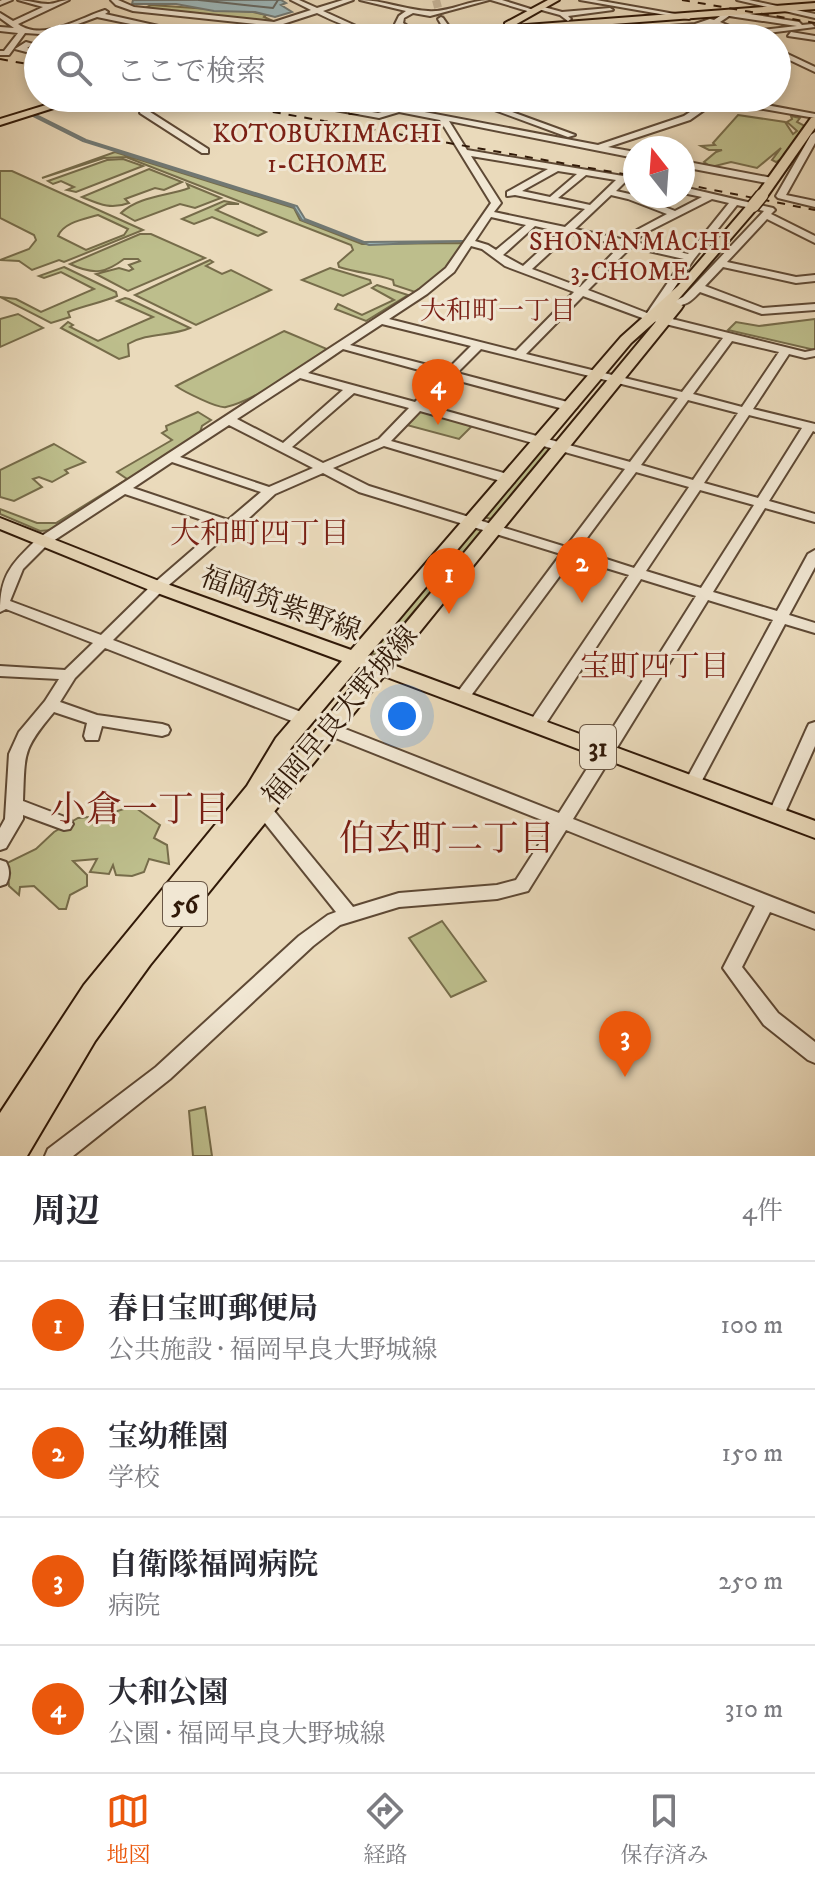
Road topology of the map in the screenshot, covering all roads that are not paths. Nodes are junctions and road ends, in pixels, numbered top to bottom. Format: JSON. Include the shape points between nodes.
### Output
{"nodes":[{"id":1,"x":9,"y":0,"type":"edge"},
{"id":2,"x":21,"y":0,"type":"edge"},
{"id":3,"x":66,"y":0,"type":"edge"},
{"id":4,"x":294,"y":0,"type":"edge"},
{"id":5,"x":350,"y":0,"type":"edge"},
{"id":6,"x":363,"y":0,"type":"edge"},
{"id":7,"x":486,"y":0,"type":"edge"},
{"id":8,"x":494,"y":0,"type":"edge"},
{"id":9,"x":555,"y":0,"type":"edge"},
{"id":10,"x":583,"y":0,"type":"edge"},
{"id":11,"x":641,"y":0,"type":"edge"},
{"id":12,"x":741,"y":0,"type":"edge"},
{"id":13,"x":119,"y":1,"type":"edge"},
{"id":14,"x":0,"y":3,"type":"edge"},
{"id":15,"x":815,"y":6,"type":"edge"},
{"id":16,"x":50,"y":7,"type":"junction"},
{"id":17,"x":629,"y":7,"type":"junction"},
{"id":18,"x":777,"y":8,"type":"junction"},
{"id":19,"x":537,"y":10,"type":"junction"},
{"id":20,"x":411,"y":11,"type":"junction"},
{"id":21,"x":316,"y":12,"type":"junction"},
{"id":22,"x":726,"y":13,"type":"junction"},
{"id":23,"x":562,"y":14,"type":"junction"},
{"id":24,"x":0,"y":15,"type":"edge"},
{"id":25,"x":97,"y":15,"type":"junction"},
{"id":26,"x":682,"y":16,"type":"junction"},
{"id":27,"x":815,"y":16,"type":"edge"},
{"id":28,"x":441,"y":19,"type":"tunnel mouth"},
{"id":29,"x":716,"y":22,"type":"junction"},
{"id":30,"x":72,"y":24,"type":"edge"},
{"id":31,"x":140,"y":24,"type":"edge"},
{"id":32,"x":273,"y":24,"type":"joint"},
{"id":33,"x":348,"y":24,"type":"edge"},
{"id":34,"x":399,"y":24,"type":"edge"},
{"id":35,"x":444,"y":24,"type":"edge"},
{"id":36,"x":510,"y":24,"type":"edge"},
{"id":37,"x":573,"y":24,"type":"joint"},
{"id":38,"x":697,"y":24,"type":"edge"},
{"id":39,"x":721,"y":24,"type":"edge"},
{"id":40,"x":17,"y":27,"type":"junction"},
{"id":41,"x":814,"y":27,"type":"edge"},
{"id":42,"x":24,"y":28,"type":"edge"},
{"id":43,"x":0,"y":29,"type":"edge"},
{"id":44,"x":791,"y":29,"type":"edge"},
{"id":45,"x":791,"y":34,"type":"edge"},
{"id":46,"x":815,"y":38,"type":"edge"},
{"id":47,"x":0,"y":41,"type":"edge"},
{"id":48,"x":14,"y":43,"type":"junction"},
{"id":49,"x":24,"y":44,"type":"edge"},
{"id":50,"x":799,"y":46,"type":"dead end"},
{"id":51,"x":0,"y":53,"type":"edge"},
{"id":52,"x":791,"y":57,"type":"edge"},
{"id":53,"x":815,"y":70,"type":"edge"},
{"id":54,"x":815,"y":104,"type":"edge"},
{"id":55,"x":33,"y":112,"type":"edge"},
{"id":56,"x":145,"y":112,"type":"edge"},
{"id":57,"x":359,"y":112,"type":"edge"},
{"id":58,"x":394,"y":112,"type":"edge"},
{"id":59,"x":413,"y":112,"type":"edge"},
{"id":60,"x":471,"y":112,"type":"edge"},
{"id":61,"x":514,"y":112,"type":"edge"},
{"id":62,"x":696,"y":112,"type":"edge"},
{"id":63,"x":782,"y":112,"type":"edge"},
{"id":64,"x":442,"y":117,"type":"junction"},
{"id":65,"x":815,"y":119,"type":"edge"},
{"id":66,"x":455,"y":120,"type":"junction"},
{"id":67,"x":0,"y":122,"type":"edge"},
{"id":68,"x":811,"y":138,"type":"edge"},
{"id":69,"x":599,"y":147,"type":"junction"},
{"id":70,"x":205,"y":151,"type":"dead end"},
{"id":71,"x":465,"y":152,"type":"junction"},
{"id":72,"x":623,"y":152,"type":"edge"},
{"id":73,"x":695,"y":166,"type":"edge"},
{"id":74,"x":558,"y":167,"type":"junction"},
{"id":75,"x":584,"y":172,"type":"junction"},
{"id":76,"x":736,"y":175,"type":"junction"},
{"id":77,"x":623,"y":179,"type":"joint"},
{"id":78,"x":772,"y":181,"type":"junction"},
{"id":79,"x":783,"y":190,"type":"junction"},
{"id":80,"x":514,"y":192,"type":"junction"},
{"id":81,"x":608,"y":192,"type":"junction"},
{"id":82,"x":695,"y":193,"type":"edge"},
{"id":83,"x":711,"y":196,"type":"junction"},
{"id":84,"x":551,"y":200,"type":"junction"},
{"id":85,"x":736,"y":201,"type":"junction"},
{"id":86,"x":496,"y":203,"type":"junction"},
{"id":87,"x":815,"y":204,"type":"edge"},
{"id":88,"x":592,"y":208,"type":"junction"},
{"id":89,"x":490,"y":214,"type":"junction"},
{"id":90,"x":675,"y":214,"type":"junction"},
{"id":91,"x":766,"y":215,"type":"junction"},
{"id":92,"x":533,"y":223,"type":"junction"},
{"id":93,"x":568,"y":231,"type":"junction"},
{"id":94,"x":815,"y":240,"type":"edge"},
{"id":95,"x":472,"y":241,"type":"junction"},
{"id":96,"x":627,"y":243,"type":"junction"},
{"id":97,"x":497,"y":255,"type":"junction"},
{"id":98,"x":690,"y":257,"type":"junction"},
{"id":99,"x":719,"y":263,"type":"junction"},
{"id":100,"x":525,"y":270,"type":"junction"},
{"id":101,"x":815,"y":278,"type":"edge"},
{"id":102,"x":581,"y":291,"type":"junction"},
{"id":103,"x":686,"y":293,"type":"junction"},
{"id":104,"x":815,"y":307,"type":"edge"},
{"id":105,"x":657,"y":318,"type":"junction"},
{"id":106,"x":381,"y":320,"type":"junction"},
{"id":107,"x":730,"y":336,"type":"junction"},
{"id":108,"x":478,"y":345,"type":"junction"},
{"id":109,"x":343,"y":346,"type":"junction"},
{"id":110,"x":786,"y":350,"type":"junction"},
{"id":111,"x":810,"y":354,"type":"edge"},
{"id":112,"x":518,"y":355,"type":"junction"},
{"id":113,"x":815,"y":367,"type":"edge"},
{"id":114,"x":300,"y":374,"type":"junction"},
{"id":115,"x":449,"y":374,"type":"junction"},
{"id":116,"x":597,"y":376,"type":"junction"},
{"id":117,"x":617,"y":380,"type":"junction"},
{"id":118,"x":351,"y":389,"type":"junction"},
{"id":119,"x":687,"y":397,"type":"junction"},
{"id":120,"x":416,"y":407,"type":"junction"},
{"id":121,"x":571,"y":407,"type":"junction"},
{"id":122,"x":748,"y":412,"type":"junction"},
{"id":123,"x":229,"y":420,"type":"junction"},
{"id":124,"x":812,"y":428,"type":"edge"},
{"id":125,"x":383,"y":442,"type":"junction"},
{"id":126,"x":540,"y":442,"type":"junction"},
{"id":127,"x":560,"y":447,"type":"junction"},
{"id":128,"x":284,"y":448,"type":"junction"},
{"id":129,"x":171,"y":458,"type":"junction"},
{"id":130,"x":322,"y":468,"type":"junction"},
{"id":131,"x":634,"y":468,"type":"junction"},
{"id":132,"x":509,"y":479,"type":"junction"},
{"id":133,"x":698,"y":486,"type":"junction"},
{"id":134,"x":124,"y":489,"type":"junction"},
{"id":135,"x":270,"y":491,"type":"junction"},
{"id":136,"x":763,"y":503,"type":"junction"},
{"id":137,"x":815,"y":518,"type":"edge"},
{"id":138,"x":471,"y":521,"type":"junction"},
{"id":139,"x":0,"y":523,"type":"edge"},
{"id":140,"x":232,"y":526,"type":"junction"},
{"id":141,"x":493,"y":528,"type":"junction"},
{"id":142,"x":42,"y":542,"type":"junction"},
{"id":143,"x":571,"y":553,"type":"junction"},
{"id":144,"x":815,"y":554,"type":"edge"},
{"id":145,"x":6,"y":574,"type":"edge"},
{"id":146,"x":639,"y":574,"type":"junction"},
{"id":147,"x":158,"y":587,"type":"junction"},
{"id":148,"x":707,"y":595,"type":"junction"},
{"id":149,"x":2,"y":601,"type":"edge"},
{"id":150,"x":782,"y":618,"type":"junction"},
{"id":151,"x":815,"y":628,"type":"edge"},
{"id":152,"x":104,"y":642,"type":"junction"},
{"id":153,"x":355,"y":659,"type":"junction"},
{"id":154,"x":378,"y":669,"type":"junction"},
{"id":155,"x":0,"y":671,"type":"edge"},
{"id":156,"x":69,"y":675,"type":"junction"},
{"id":157,"x":462,"y":697,"type":"junction"},
{"id":158,"x":51,"y":705,"type":"junction"},
{"id":159,"x":303,"y":719,"type":"junction"},
{"id":160,"x":537,"y":724,"type":"junction"},
{"id":161,"x":815,"y":728,"type":"edge"},
{"id":162,"x":329,"y":729,"type":"junction"},
{"id":163,"x":162,"y":730,"type":"dead end"},
{"id":164,"x":609,"y":751,"type":"junction"},
{"id":165,"x":693,"y":782,"type":"junction"},
{"id":166,"x":258,"y":800,"type":"junction"},
{"id":167,"x":13,"y":804,"type":"junction"},
{"id":168,"x":776,"y":815,"type":"junction"},
{"id":169,"x":563,"y":821,"type":"junction"},
{"id":170,"x":64,"y":824,"type":"dead end"},
{"id":171,"x":815,"y":830,"type":"edge"},
{"id":172,"x":0,"y":843,"type":"edge"},
{"id":173,"x":0,"y":867,"type":"edge"},
{"id":174,"x":0,"y":879,"type":"edge"},
{"id":175,"x":766,"y":902,"type":"junction"},
{"id":176,"x":349,"y":915,"type":"junction"},
{"id":177,"x":815,"y":922,"type":"edge"},
{"id":178,"x":815,"y":1054,"type":"edge"},
{"id":179,"x":9,"y":1152,"type":"edge"},
{"id":180,"x":56,"y":1156,"type":"edge"}],
"edges":[{"from":1,"to":14,"type":"street"},
{"from":2,"to":16,"type":"street"},
{"from":3,"to":16,"type":"street"},
{"from":4,"to":21,"type":"street"},
{"from":5,"to":21,"type":"street"},
{"from":6,"to":20,"type":"street"},
{"from":7,"to":20,"type":"street","via":[[435,14]]},
{"from":8,"to":19,"type":"street"},
{"from":9,"to":19,"type":"main road"},
{"from":10,"to":17,"type":"street"},
{"from":11,"to":17,"type":"street"},
{"from":12,"to":18,"type":"street","via":[[735,4]]},
{"from":13,"to":25,"type":"street"},
{"from":13,"to":32,"type":"street","via":[[133,9]]},
{"from":15,"to":18,"type":"main road"},
{"from":16,"to":40,"type":"street"},
{"from":17,"to":23,"type":"street"},
{"from":17,"to":26,"type":"street"},
{"from":18,"to":22,"type":"main road"},
{"from":18,"to":27,"type":"street"},
{"from":19,"to":23,"type":"street"},
{"from":19,"to":36,"type":"main road"},
{"from":20,"to":34,"type":"street"},
{"from":21,"to":32,"type":"street"},
{"from":21,"to":33,"type":"street"},
{"from":22,"to":26,"type":"main road"},
{"from":22,"to":29,"type":"street"},
{"from":22,"to":41,"type":"street"},
{"from":23,"to":37,"type":"street"},
{"from":24,"to":40,"type":"street"},
{"from":25,"to":30,"type":"street"},
{"from":25,"to":31,"type":"street"},
{"from":26,"to":29,"type":"street"},
{"from":26,"to":37,"type":"main road"},
{"from":28,"to":35,"type":"street"},
{"from":29,"to":38,"type":"street"},
{"from":29,"to":39,"type":"street"},
{"from":40,"to":42,"type":"street"},
{"from":40,"to":43,"type":"street"},
{"from":40,"to":48,"type":"street","via":[[23,31]]},
{"from":41,"to":44,"type":"street"},
{"from":45,"to":46,"type":"street"},
{"from":46,"to":50,"type":"street"},
{"from":47,"to":48,"type":"street"},
{"from":48,"to":49,"type":"street"},
{"from":48,"to":51,"type":"street"},
{"from":52,"to":53,"type":"street"},
{"from":54,"to":65,"type":"main road","via":[[809,112]]},
{"from":55,"to":67,"type":"main road"},
{"from":56,"to":70,"type":"street"},
{"from":57,"to":58,"type":"street"},
{"from":59,"to":64,"type":"street"},
{"from":60,"to":66,"type":"street"},
{"from":61,"to":69,"type":"street"},
{"from":62,"to":69,"type":"street"},
{"from":63,"to":65,"type":"street"},
{"from":64,"to":66,"type":"street"},
{"from":64,"to":71,"type":"street"},
{"from":65,"to":68,"type":"main road","name":"福岡早良大野城線","number":"56"},
{"from":66,"to":69,"type":"street"},
{"from":68,"to":78,"type":"main road","name":"福岡早良大野城線","number":"56"},
{"from":68,"to":79,"type":"street"},
{"from":69,"to":72,"type":"street"},
{"from":71,"to":74,"type":"street"},
{"from":71,"to":86,"type":"street"},
{"from":73,"to":76,"type":"street"},
{"from":74,"to":75,"type":"street"},
{"from":74,"to":80,"type":"street"},
{"from":75,"to":77,"type":"street"},
{"from":75,"to":84,"type":"street"},
{"from":76,"to":78,"type":"street"},
{"from":76,"to":79,"type":"street"},
{"from":77,"to":81,"type":"street"},
{"from":78,"to":103,"type":"main road","name":"福岡早良大野城線","number":"56"},
{"from":79,"to":87,"type":"street","via":[[785,198]]},
{"from":80,"to":84,"type":"street"},
{"from":80,"to":86,"type":"street"},
{"from":81,"to":88,"type":"street"},
{"from":81,"to":90,"type":"street"},
{"from":82,"to":83,"type":"street"},
{"from":83,"to":85,"type":"street"},
{"from":83,"to":90,"type":"street"},
{"from":84,"to":88,"type":"street"},
{"from":85,"to":91,"type":"street","via":[[767,207]]},
{"from":85,"to":98,"type":"street"},
{"from":86,"to":89,"type":"street"},
{"from":88,"to":93,"type":"street"},
{"from":89,"to":92,"type":"street"},
{"from":89,"to":95,"type":"street"},
{"from":90,"to":96,"type":"street"},
{"from":91,"to":94,"type":"street"},
{"from":91,"to":99,"type":"street"},
{"from":92,"to":93,"type":"street"},
{"from":92,"to":97,"type":"street"},
{"from":93,"to":96,"type":"street"},
{"from":93,"to":100,"type":"street"},
{"from":95,"to":97,"type":"street"},
{"from":95,"to":106,"type":"street","via":[[439,281]]},
{"from":96,"to":98,"type":"street"},
{"from":96,"to":102,"type":"street"},
{"from":97,"to":100,"type":"street"},
{"from":98,"to":105,"type":"street"},
{"from":99,"to":101,"type":"street","via":[[796,280]]},
{"from":99,"to":103,"type":"street"},
{"from":100,"to":102,"type":"street"},
{"from":102,"to":105,"type":"street"},
{"from":102,"to":112,"type":"street"},
{"from":103,"to":104,"type":"street","via":[[762,311]]},
{"from":103,"to":105,"type":"main road","name":"福岡早良大野城線","number":"56"},
{"from":105,"to":107,"type":"street"},
{"from":105,"to":116,"type":"main road","name":"福岡早良大野城線","number":"56"},
{"from":105,"to":117,"type":"main road","name":"福岡早良大野城線","number":"56"},
{"from":106,"to":108,"type":"street"},
{"from":106,"to":109,"type":"street"},
{"from":107,"to":110,"type":"street"},
{"from":107,"to":119,"type":"street"},
{"from":108,"to":112,"type":"street"},
{"from":108,"to":115,"type":"street"},
{"from":109,"to":114,"type":"street"},
{"from":109,"to":115,"type":"street"},
{"from":110,"to":111,"type":"street"},
{"from":110,"to":122,"type":"street"},
{"from":111,"to":113,"type":"street"},
{"from":112,"to":116,"type":"street"},
{"from":114,"to":118,"type":"street"},
{"from":114,"to":123,"type":"street"},
{"from":115,"to":120,"type":"street"},
{"from":115,"to":121,"type":"street"},
{"from":116,"to":117,"type":"street"},
{"from":116,"to":121,"type":"main road","name":"福岡早良大野城線","number":"56"},
{"from":117,"to":119,"type":"street"},
{"from":117,"to":127,"type":"main road","name":"福岡早良大野城線","number":"56"},
{"from":118,"to":120,"type":"street"},
{"from":118,"to":128,"type":"street"},
{"from":119,"to":122,"type":"street"},
{"from":119,"to":131,"type":"street"},
{"from":120,"to":125,"type":"street"},
{"from":120,"to":126,"type":"street"},
{"from":121,"to":126,"type":"main road","name":"福岡早良大野城線","number":"56"},
{"from":122,"to":124,"type":"street"},
{"from":122,"to":133,"type":"street"},
{"from":123,"to":128,"type":"street"},
{"from":123,"to":129,"type":"street"},
{"from":124,"to":136,"type":"street"},
{"from":125,"to":130,"type":"street"},
{"from":125,"to":132,"type":"street"},
{"from":126,"to":127,"type":"street"},
{"from":126,"to":132,"type":"main road","name":"福岡早良大野城線","number":"56"},
{"from":127,"to":131,"type":"street"},
{"from":127,"to":141,"type":"main road","name":"福岡早良大野城線","number":"56"},
{"from":128,"to":130,"type":"street"},
{"from":129,"to":134,"type":"street"},
{"from":129,"to":135,"type":"street"},
{"from":130,"to":135,"type":"street"},
{"from":130,"to":138,"type":"street","via":[[364,489]]},
{"from":131,"to":133,"type":"street"},
{"from":131,"to":143,"type":"street"},
{"from":132,"to":138,"type":"main road","name":"福岡早良大野城線","number":"56"},
{"from":133,"to":136,"type":"street"},
{"from":133,"to":146,"type":"street"},
{"from":134,"to":140,"type":"street"},
{"from":134,"to":142,"type":"street"},
{"from":135,"to":140,"type":"street"},
{"from":136,"to":137,"type":"street"},
{"from":136,"to":148,"type":"street"},
{"from":138,"to":141,"type":"street"},
{"from":138,"to":153,"type":"main road","name":"福岡早良大野城線","number":"56"},
{"from":139,"to":142,"type":"main road","name":"福岡筑紫野線","number":"31"},
{"from":140,"to":147,"type":"street"},
{"from":141,"to":143,"type":"street"},
{"from":141,"to":154,"type":"main road","name":"福岡早良大野城線","number":"56"},
{"from":142,"to":145,"type":"street"},
{"from":142,"to":147,"type":"main road","name":"福岡筑紫野線","number":"31"},
{"from":143,"to":146,"type":"street"},
{"from":143,"to":157,"type":"street"},
{"from":144,"to":150,"type":"street"},
{"from":145,"to":149,"type":"street"},
{"from":146,"to":148,"type":"street"},
{"from":146,"to":160,"type":"street"},
{"from":147,"to":152,"type":"street"},
{"from":147,"to":153,"type":"main road","name":"福岡筑紫野線","number":"31"},
{"from":148,"to":150,"type":"street"},
{"from":148,"to":164,"type":"street"},
{"from":149,"to":152,"type":"street"},
{"from":150,"to":151,"type":"street"},
{"from":150,"to":165,"type":"street"},
{"from":152,"to":156,"type":"street"},
{"from":152,"to":159,"type":"street"},
{"from":153,"to":154,"type":"main road","name":"福岡筑紫野線","number":"31"},
{"from":153,"to":159,"type":"main road","name":"福岡早良大野城線","number":"56"},
{"from":154,"to":157,"type":"main road","name":"福岡筑紫野線","number":"31"},
{"from":154,"to":162,"type":"main road","name":"福岡早良大野城線","number":"56"},
{"from":155,"to":156,"type":"street"},
{"from":156,"to":158,"type":"street"},
{"from":157,"to":160,"type":"main road","name":"福岡筑紫野線","number":"31"},
{"from":158,"to":163,"type":"street","via":[[94,728]]},
{"from":158,"to":167,"type":"street","via":[[17,754]]},
{"from":159,"to":166,"type":"main road","name":"福岡早良大野城線","number":"56","via":[[283,743]]},
{"from":160,"to":164,"type":"main road","name":"福岡筑紫野線","number":"31"},
{"from":161,"to":168,"type":"street"},
{"from":162,"to":166,"type":"main road","name":"福岡早良大野城線","number":"56"},
{"from":162,"to":169,"type":"street"},
{"from":164,"to":165,"type":"main road","name":"福岡筑紫野線","number":"31"},
{"from":164,"to":169,"type":"street"},
{"from":165,"to":168,"type":"main road","name":"福岡筑紫野線","number":"31"},
{"from":166,"to":176,"type":"street"},
{"from":166,"to":179,"type":"main road","name":"福岡早良大野城線","number":"56","via":[[95,1020]]},
{"from":166,"to":179,"type":"main road","name":"福岡早良大野城線","number":"56","via":[[235,818],[93,992]]},
{"from":167,"to":170,"type":"street"},
{"from":167,"to":172,"type":"street","via":[[14,819]]},
{"from":168,"to":171,"type":"main road","name":"福岡筑紫野線","number":"31"},
{"from":169,"to":175,"type":"street"},
{"from":169,"to":176,"type":"street","via":[[522,886],[399,900]]},
{"from":173,"to":174,"type":"street"},
{"from":175,"to":177,"type":"street"},
{"from":175,"to":178,"type":"street","via":[[732,968],[771,1019]]},
{"from":176,"to":180,"type":"street","via":[[306,941],[163,1073]]}]}
